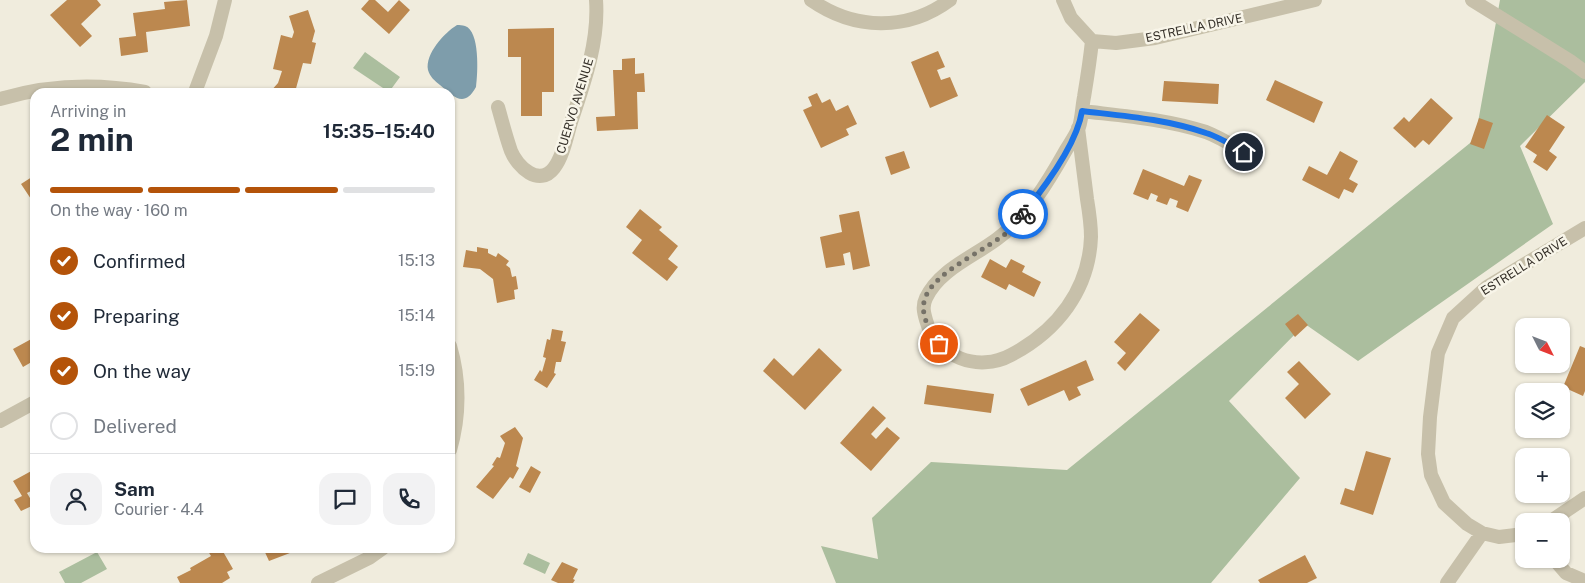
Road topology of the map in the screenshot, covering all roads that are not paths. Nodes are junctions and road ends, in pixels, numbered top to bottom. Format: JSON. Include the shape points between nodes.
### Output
{"nodes":[{"id":1,"x":225,"y":0,"type":"edge"},
{"id":2,"x":596,"y":0,"type":"edge"},
{"id":3,"x":812,"y":0,"type":"edge"},
{"id":4,"x":950,"y":0,"type":"edge"},
{"id":5,"x":1063,"y":0,"type":"edge"},
{"id":6,"x":1316,"y":0,"type":"edge"},
{"id":7,"x":1472,"y":0,"type":"edge"},
{"id":8,"x":1092,"y":41,"type":"junction"},
{"id":9,"x":1585,"y":72,"type":"edge"},
{"id":10,"x":60,"y":88,"type":"edge"},
{"id":11,"x":120,"y":88,"type":"edge"},
{"id":12,"x":197,"y":88,"type":"edge"},
{"id":13,"x":30,"y":92,"type":"edge"},
{"id":14,"x":0,"y":99,"type":"edge"},
{"id":15,"x":498,"y":107,"type":"dead end"},
{"id":16,"x":1082,"y":111,"type":"junction"},
{"id":17,"x":1078,"y":128,"type":"junction"},
{"id":18,"x":1244,"y":152,"type":"dead end"},
{"id":19,"x":1585,"y":228,"type":"edge"},
{"id":20,"x":455,"y":368,"type":"edge"},
{"id":21,"x":30,"y":405,"type":"edge"},
{"id":22,"x":0,"y":421,"type":"edge"},
{"id":23,"x":455,"y":427,"type":"edge"},
{"id":24,"x":1585,"y":498,"type":"edge"},
{"id":25,"x":1563,"y":513,"type":"edge"},
{"id":26,"x":1482,"y":533,"type":"junction"},
{"id":27,"x":1515,"y":535,"type":"edge"},
{"id":28,"x":376,"y":553,"type":"edge"},
{"id":29,"x":1562,"y":568,"type":"edge"},
{"id":30,"x":1585,"y":581,"type":"edge"},
{"id":31,"x":318,"y":583,"type":"edge"},
{"id":32,"x":1447,"y":583,"type":"edge"}],
"edges":[{"from":1,"to":12,"type":"street"},
{"from":2,"to":15,"type":"street","name":"CUERVO AVENUE","via":[[594,40],[579,98],[553,170],[544,176],[534,176],[515,159]]},
{"from":3,"to":4,"type":"street","via":[[846,18],[870,23],[918,18]]},
{"from":5,"to":8,"type":"street","via":[[1071,18]]},
{"from":6,"to":8,"type":"street","name":"ESTRELLA DRIVE","via":[[1155,38],[1116,43]]},
{"from":7,"to":9,"type":"street"},
{"from":8,"to":16,"type":"street"},
{"from":10,"to":11,"type":"street"},
{"from":13,"to":14,"type":"street"},
{"from":16,"to":17,"type":"street"},
{"from":16,"to":18,"type":"street","via":[[1146,117],[1176,124],[1208,133]]},
{"from":17,"to":17,"type":"street","via":[[1091,235],[1089,261],[1081,285],[1068,308],[1025,348],[1001,360],[983,363],[953,356],[929,329],[925,300],[934,284],[949,271],[1010,229],[1055,170]]},
{"from":19,"to":26,"type":"street","name":"ESTRELLA DRIVE","via":[[1487,287],[1453,318],[1438,353],[1430,417],[1428,454],[1431,475],[1444,503]]},
{"from":20,"to":23,"type":"street","via":[[458,403]]},
{"from":21,"to":22,"type":"street"},
{"from":24,"to":25,"type":"street"},
{"from":26,"to":27,"type":"street","name":"ESTRELLA DRIVE"},
{"from":26,"to":32,"type":"street"},
{"from":28,"to":31,"type":"street"},
{"from":29,"to":30,"type":"street"}]}
